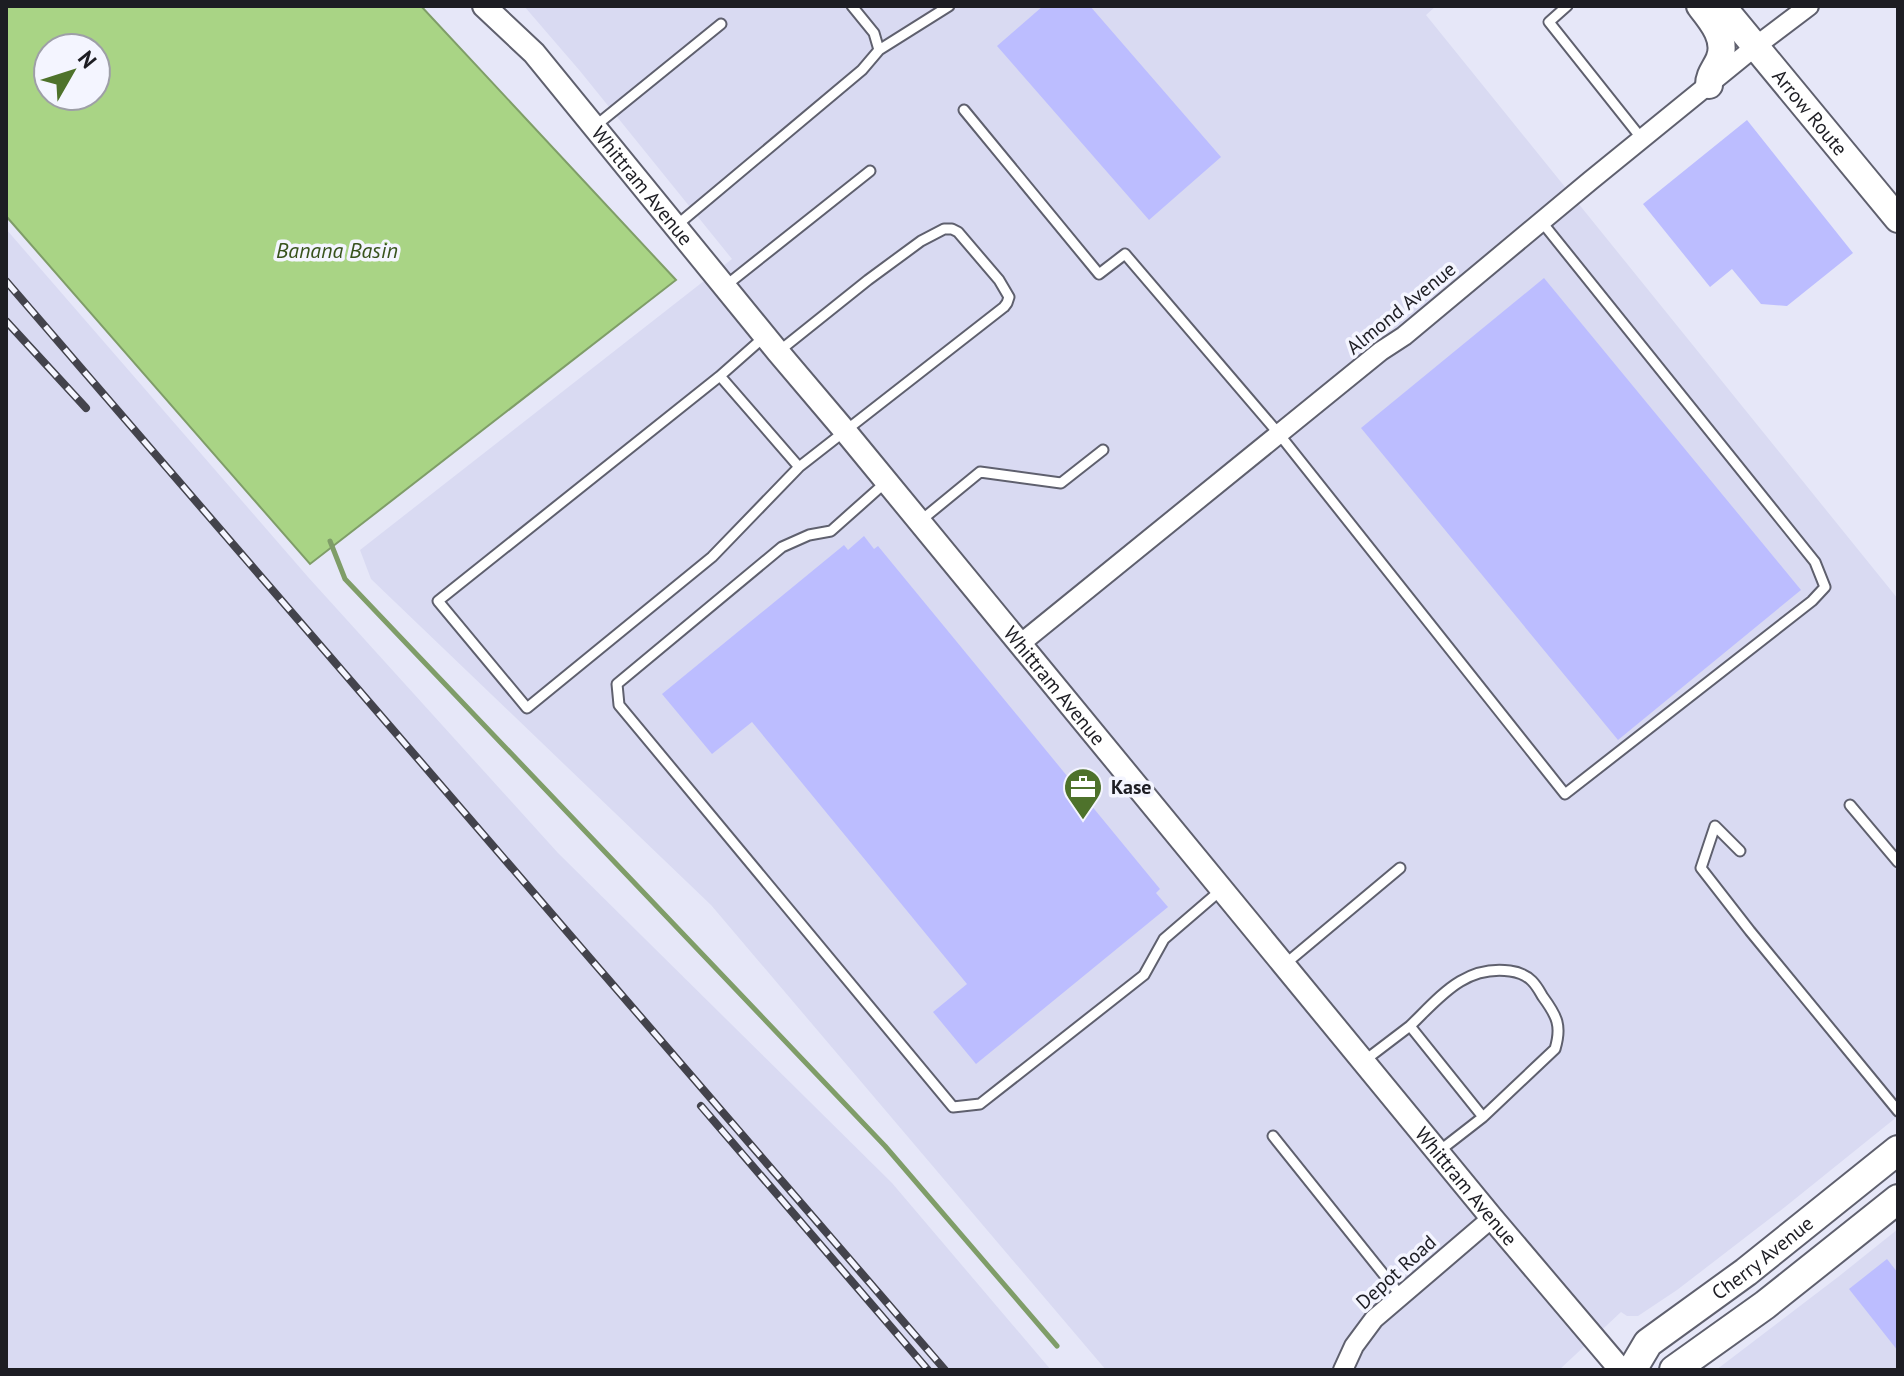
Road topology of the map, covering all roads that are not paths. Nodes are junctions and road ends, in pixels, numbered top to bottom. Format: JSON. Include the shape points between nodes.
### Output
{"nodes":[{"id":1,"x":484,"y":6,"type":"edge"},
{"id":2,"x":852,"y":6,"type":"edge"},
{"id":3,"x":949,"y":6,"type":"edge"},
{"id":4,"x":1567,"y":6,"type":"edge"},
{"id":5,"x":1700,"y":6,"type":"edge"},
{"id":6,"x":1722,"y":6,"type":"edge"},
{"id":7,"x":1809,"y":6,"type":"edge"},
{"id":8,"x":721,"y":24,"type":"dead end"},
{"id":9,"x":1756,"y":46,"type":"junction"},
{"id":10,"x":879,"y":50,"type":"junction"},
{"id":11,"x":1709,"y":85,"type":"junction"},
{"id":12,"x":964,"y":110,"type":"dead end"},
{"id":13,"x":594,"y":127,"type":"junction"},
{"id":14,"x":1642,"y":139,"type":"junction"},
{"id":15,"x":870,"y":171,"type":"dead end"},
{"id":16,"x":1898,"y":219,"type":"edge"},
{"id":17,"x":1541,"y":221,"type":"junction"},
{"id":18,"x":675,"y":226,"type":"junction"},
{"id":19,"x":724,"y":287,"type":"junction"},
{"id":20,"x":771,"y":344,"type":"junction"},
{"id":21,"x":720,"y":376,"type":"junction"},
{"id":22,"x":845,"y":431,"type":"junction"},
{"id":23,"x":1279,"y":434,"type":"junction"},
{"id":24,"x":1103,"y":450,"type":"dead end"},
{"id":25,"x":799,"y":467,"type":"junction"},
{"id":26,"x":886,"y":482,"type":"junction"},
{"id":27,"x":919,"y":522,"type":"junction"},
{"id":28,"x":1020,"y":644,"type":"junction"},
{"id":29,"x":1850,"y":805,"type":"dead end"},
{"id":30,"x":1740,"y":851,"type":"dead end"},
{"id":31,"x":1898,"y":862,"type":"edge"},
{"id":32,"x":1400,"y":868,"type":"dead end"},
{"id":33,"x":1222,"y":889,"type":"junction"},
{"id":34,"x":1284,"y":965,"type":"junction"},
{"id":35,"x":1410,"y":1026,"type":"junction"},
{"id":36,"x":1364,"y":1061,"type":"junction"},
{"id":37,"x":1898,"y":1111,"type":"edge"},
{"id":38,"x":1483,"y":1117,"type":"junction"},
{"id":39,"x":1273,"y":1136,"type":"dead end"},
{"id":40,"x":1898,"y":1150,"type":"edge"},
{"id":41,"x":1438,"y":1152,"type":"junction"},
{"id":42,"x":1898,"y":1199,"type":"edge"},
{"id":43,"x":1492,"y":1218,"type":"junction"},
{"id":44,"x":1401,"y":1296,"type":"junction"},
{"id":45,"x":1343,"y":1370,"type":"edge"},
{"id":46,"x":1621,"y":1370,"type":"edge"},
{"id":47,"x":1632,"y":1370,"type":"edge"},
{"id":48,"x":1674,"y":1370,"type":"edge"}],
"edges":[{"from":1,"to":13,"type":"street","name":"Whittram Avenue","via":[[534,53]]},
{"from":2,"to":10,"type":"lane","via":[[874,33]]},
{"from":3,"to":10,"type":"lane"},
{"from":4,"to":14,"type":"lane","via":[[1549,22]]},
{"from":5,"to":11,"type":"main road","via":[[1720,37],[1721,56]]},
{"from":6,"to":9,"type":"main road","name":"Arrow Route"},
{"from":7,"to":9,"type":"street","name":"Almond Avenue"},
{"from":8,"to":13,"type":"lane"},
{"from":9,"to":11,"type":"street","name":"Almond Avenue"},
{"from":9,"to":16,"type":"main road","name":"Arrow Route"},
{"from":10,"to":18,"type":"lane","via":[[862,70]]},
{"from":11,"to":14,"type":"street","name":"Almond Avenue"},
{"from":12,"to":23,"type":"lane","via":[[1099,274],[1125,254]]},
{"from":13,"to":18,"type":"street","name":"Whittram Avenue"},
{"from":14,"to":17,"type":"street","name":"Almond Avenue"},
{"from":15,"to":19,"type":"lane"},
{"from":17,"to":23,"type":"street","name":"Almond Avenue"},
{"from":17,"to":23,"type":"lane","via":[[1815,562],[1825,587],[1812,601],[1565,794]]},
{"from":18,"to":19,"type":"street","name":"Whittram Avenue"},
{"from":19,"to":20,"type":"street","name":"Whittram Avenue"},
{"from":20,"to":21,"type":"lane"},
{"from":20,"to":22,"type":"street","name":"Whittram Avenue"},
{"from":20,"to":22,"type":"lane","via":[[934,233],[952,229],[974,249],[1006,290],[1007,303]]},
{"from":21,"to":25,"type":"lane"},
{"from":21,"to":25,"type":"lane","via":[[438,601],[527,708],[712,557]]},
{"from":22,"to":25,"type":"lane"},
{"from":22,"to":26,"type":"street","name":"Whittram Avenue"},
{"from":23,"to":28,"type":"street","name":"Almond Avenue"},
{"from":24,"to":27,"type":"lane","via":[[1061,483],[980,472]]},
{"from":26,"to":27,"type":"street","name":"Whittram Avenue"},
{"from":26,"to":33,"type":"lane","via":[[831,531],[782,547],[617,684],[619,705],[953,1107],[980,1104],[1144,975],[1164,939]]},
{"from":27,"to":28,"type":"street","name":"Whittram Avenue"},
{"from":28,"to":33,"type":"street","name":"Whittram Avenue"},
{"from":29,"to":31,"type":"lane"},
{"from":30,"to":37,"type":"lane","via":[[1715,826],[1701,868]]},
{"from":32,"to":34,"type":"lane"},
{"from":33,"to":34,"type":"street","name":"Whittram Avenue"},
{"from":34,"to":36,"type":"street","name":"Whittram Avenue"},
{"from":35,"to":36,"type":"lane"},
{"from":35,"to":38,"type":"lane"},
{"from":35,"to":38,"type":"lane","via":[[1474,973],[1495,969],[1532,980],[1555,1014],[1555,1049]]},
{"from":36,"to":41,"type":"street","name":"Whittram Avenue"},
{"from":38,"to":41,"type":"lane"},
{"from":39,"to":44,"type":"lane"},
{"from":40,"to":47,"type":"main road","name":"Cherry Avenue","via":[[1648,1343]]},
{"from":41,"to":43,"type":"street","name":"Whittram Avenue"},
{"from":42,"to":48,"type":"main road","name":"Cherry Avenue"},
{"from":43,"to":44,"type":"street","name":"Depot Road"},
{"from":43,"to":46,"type":"street","name":"Whittram Avenue"},
{"from":44,"to":45,"type":"street","name":"Depot Road","via":[[1374,1319]]}]}
